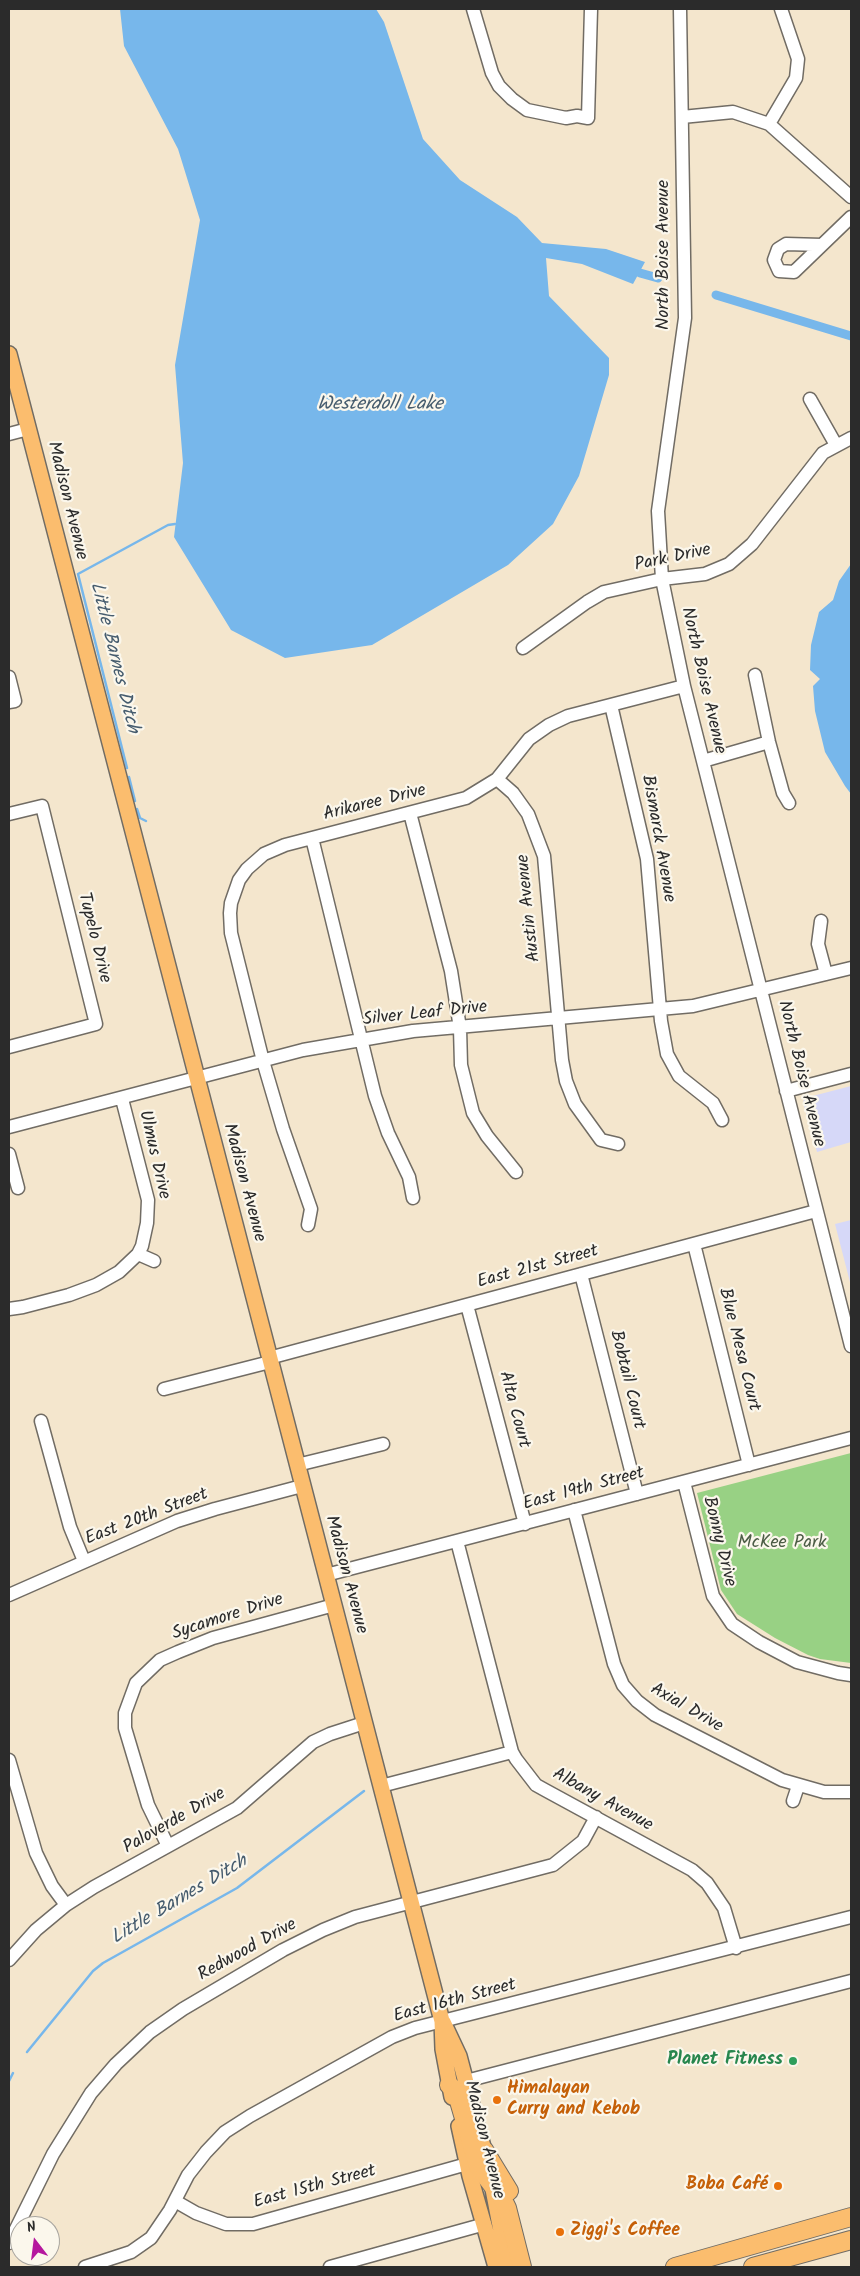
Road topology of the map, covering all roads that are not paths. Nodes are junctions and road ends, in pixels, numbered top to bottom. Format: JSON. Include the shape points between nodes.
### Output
{"nodes":[{"id":1,"x":473,"y":9,"type":"edge"},
{"id":2,"x":591,"y":9,"type":"edge"},
{"id":3,"x":680,"y":9,"type":"edge"},
{"id":4,"x":781,"y":9,"type":"edge"},
{"id":5,"x":682,"y":117,"type":"junction"},
{"id":6,"x":769,"y":124,"type":"junction"},
{"id":7,"x":851,"y":197,"type":"edge"},
{"id":8,"x":851,"y":217,"type":"edge"},
{"id":9,"x":822,"y":245,"type":"dead end"},
{"id":10,"x":9,"y":354,"type":"edge"},
{"id":11,"x":810,"y":399,"type":"dead end"},
{"id":12,"x":28,"y":429,"type":"junction"},
{"id":13,"x":9,"y":434,"type":"edge"},
{"id":14,"x":851,"y":438,"type":"edge"},
{"id":15,"x":836,"y":445,"type":"junction"},
{"id":16,"x":662,"y":579,"type":"junction"},
{"id":17,"x":523,"y":648,"type":"dead end"},
{"id":18,"x":755,"y":675,"type":"dead end"},
{"id":19,"x":9,"y":676,"type":"edge"},
{"id":20,"x":684,"y":686,"type":"junction"},
{"id":21,"x":12,"y":702,"type":"edge"},
{"id":22,"x":611,"y":705,"type":"junction"},
{"id":23,"x":769,"y":742,"type":"junction"},
{"id":24,"x":703,"y":761,"type":"junction"},
{"id":25,"x":497,"y":779,"type":"junction"},
{"id":26,"x":789,"y":803,"type":"dead end"},
{"id":27,"x":410,"y":813,"type":"junction"},
{"id":28,"x":9,"y":814,"type":"edge"},
{"id":29,"x":312,"y":838,"type":"junction"},
{"id":30,"x":821,"y":921,"type":"dead end"},
{"id":31,"x":851,"y":968,"type":"edge"},
{"id":32,"x":826,"y":974,"type":"junction"},
{"id":33,"x":761,"y":990,"type":"junction"},
{"id":34,"x":660,"y":1010,"type":"junction"},
{"id":35,"x":559,"y":1018,"type":"junction"},
{"id":36,"x":460,"y":1028,"type":"junction"},
{"id":37,"x":363,"y":1039,"type":"junction"},
{"id":38,"x":9,"y":1047,"type":"edge"},
{"id":39,"x":263,"y":1061,"type":"junction"},
{"id":40,"x":851,"y":1074,"type":"edge"},
{"id":41,"x":196,"y":1078,"type":"junction"},
{"id":42,"x":786,"y":1091,"type":"junction"},
{"id":43,"x":122,"y":1099,"type":"junction"},
{"id":44,"x":722,"y":1120,"type":"dead end"},
{"id":45,"x":9,"y":1127,"type":"edge"},
{"id":46,"x":618,"y":1144,"type":"dead end"},
{"id":47,"x":9,"y":1154,"type":"edge"},
{"id":48,"x":516,"y":1172,"type":"dead end"},
{"id":49,"x":18,"y":1188,"type":"dead end"},
{"id":50,"x":413,"y":1198,"type":"dead end"},
{"id":51,"x":816,"y":1211,"type":"junction"},
{"id":52,"x":308,"y":1225,"type":"dead end"},
{"id":53,"x":694,"y":1244,"type":"junction"},
{"id":54,"x":138,"y":1254,"type":"junction"},
{"id":55,"x":154,"y":1261,"type":"dead end"},
{"id":56,"x":581,"y":1274,"type":"junction"},
{"id":57,"x":467,"y":1305,"type":"junction"},
{"id":58,"x":9,"y":1309,"type":"edge"},
{"id":59,"x":851,"y":1346,"type":"edge"},
{"id":60,"x":269,"y":1360,"type":"junction"},
{"id":61,"x":164,"y":1389,"type":"dead end"},
{"id":62,"x":41,"y":1421,"type":"dead end"},
{"id":63,"x":851,"y":1438,"type":"edge"},
{"id":64,"x":383,"y":1444,"type":"dead end"},
{"id":65,"x":749,"y":1465,"type":"junction"},
{"id":66,"x":297,"y":1466,"type":"junction"},
{"id":67,"x":684,"y":1482,"type":"junction"},
{"id":68,"x":302,"y":1486,"type":"junction"},
{"id":69,"x":637,"y":1494,"type":"junction"},
{"id":70,"x":574,"y":1510,"type":"junction"},
{"id":71,"x":525,"y":1524,"type":"junction"},
{"id":72,"x":458,"y":1541,"type":"junction"},
{"id":73,"x":84,"y":1561,"type":"junction"},
{"id":74,"x":326,"y":1575,"type":"junction"},
{"id":75,"x":9,"y":1595,"type":"edge"},
{"id":76,"x":334,"y":1605,"type":"junction"},
{"id":77,"x":851,"y":1674,"type":"edge"},
{"id":78,"x":364,"y":1723,"type":"junction"},
{"id":79,"x":512,"y":1752,"type":"junction"},
{"id":80,"x":9,"y":1760,"type":"edge"},
{"id":81,"x":381,"y":1786,"type":"junction"},
{"id":82,"x":798,"y":1786,"type":"junction"},
{"id":83,"x":851,"y":1792,"type":"edge"},
{"id":84,"x":793,"y":1801,"type":"dead end"},
{"id":85,"x":596,"y":1817,"type":"junction"},
{"id":86,"x":168,"y":1846,"type":"junction"},
{"id":87,"x":412,"y":1903,"type":"junction"},
{"id":88,"x":66,"y":1906,"type":"junction"},
{"id":89,"x":851,"y":1918,"type":"edge"},
{"id":90,"x":736,"y":1948,"type":"junction"},
{"id":91,"x":9,"y":1960,"type":"edge"},
{"id":92,"x":851,"y":1982,"type":"edge"},
{"id":93,"x":442,"y":2021,"type":"junction"},
{"id":94,"x":457,"y":2083,"type":"junction"},
{"id":95,"x":484,"y":2150,"type":"junction"},
{"id":96,"x":467,"y":2164,"type":"junction"},
{"id":97,"x":492,"y":2186,"type":"junction"},
{"id":98,"x":175,"y":2201,"type":"junction"},
{"id":99,"x":851,"y":2217,"type":"edge"},
{"id":100,"x":485,"y":2224,"type":"junction"},
{"id":101,"x":851,"y":2231,"type":"edge"},
{"id":102,"x":851,"y":2240,"type":"edge"},
{"id":103,"x":9,"y":2243,"type":"edge"},
{"id":104,"x":796,"y":2255,"type":"junction"},
{"id":105,"x":85,"y":2267,"type":"edge"},
{"id":106,"x":330,"y":2267,"type":"edge"},
{"id":107,"x":496,"y":2267,"type":"edge"},
{"id":108,"x":508,"y":2267,"type":"edge"},
{"id":109,"x":522,"y":2267,"type":"edge"},
{"id":110,"x":534,"y":2267,"type":"edge"},
{"id":111,"x":675,"y":2267,"type":"edge"},
{"id":112,"x":753,"y":2267,"type":"edge"}],
"edges":[{"from":1,"to":2,"type":"street","via":[[499,86],[527,110],[566,118],[588,118]]},
{"from":3,"to":5,"type":"street","name":"North Boise Avenue"},
{"from":4,"to":6,"type":"street","via":[[798,59],[796,78]]},
{"from":5,"to":6,"type":"street","via":[[733,112]]},
{"from":5,"to":16,"type":"street","name":"North Boise Avenue","via":[[685,318],[660,497],[658,535]]},
{"from":6,"to":7,"type":"street"},
{"from":8,"to":9,"type":"street"},
{"from":10,"to":12,"type":"main road","name":"Madison Avenue"},
{"from":11,"to":15,"type":"street"},
{"from":12,"to":13,"type":"street"},
{"from":12,"to":41,"type":"main road","name":"Madison Avenue"},
{"from":14,"to":15,"type":"street","name":"Park Drive"},
{"from":15,"to":16,"type":"street","name":"Park Drive","via":[[823,453],[778,512],[729,564],[705,574]]},
{"from":16,"to":17,"type":"street","name":"Park Drive","via":[[604,592]]},
{"from":16,"to":20,"type":"street","name":"North Boise Avenue"},
{"from":18,"to":23,"type":"street"},
{"from":19,"to":21,"type":"street"},
{"from":20,"to":22,"type":"street","name":"Arikaree Drive"},
{"from":20,"to":24,"type":"street","name":"North Boise Avenue"},
{"from":22,"to":25,"type":"street","name":"Arikaree Drive","via":[[568,716],[542,729],[529,739]]},
{"from":22,"to":34,"type":"street","name":"Bismarck Avenue","via":[[647,859]]},
{"from":23,"to":24,"type":"street"},
{"from":23,"to":26,"type":"street","via":[[783,793]]},
{"from":24,"to":33,"type":"street","name":"North Boise Avenue"},
{"from":25,"to":27,"type":"street","name":"Arikaree Drive","via":[[466,798]]},
{"from":25,"to":35,"type":"street","name":"Austin Avenue","via":[[513,793],[528,814],[544,856]]},
{"from":27,"to":29,"type":"street","name":"Arikaree Drive"},
{"from":27,"to":36,"type":"street","via":[[451,971]]},
{"from":28,"to":38,"type":"street","name":"Tupelo Drive","via":[[42,806],[96,1024]]},
{"from":29,"to":37,"type":"street"},
{"from":29,"to":39,"type":"street","name":"Arikaree Drive","via":[[271,850],[235,877],[230,924]]},
{"from":30,"to":32,"type":"street","via":[[818,944]]},
{"from":31,"to":32,"type":"street","name":"Silver Leaf Drive"},
{"from":32,"to":33,"type":"street","name":"Silver Leaf Drive"},
{"from":33,"to":34,"type":"street","name":"Silver Leaf Drive"},
{"from":33,"to":42,"type":"street","name":"North Boise Avenue"},
{"from":34,"to":35,"type":"street","name":"Silver Leaf Drive"},
{"from":34,"to":44,"type":"street","name":"Bismarck Avenue","via":[[670,1061],[685,1083],[713,1103]]},
{"from":35,"to":36,"type":"street","name":"Silver Leaf Drive"},
{"from":35,"to":46,"type":"street","name":"Austin Avenue","via":[[562,1060],[575,1104],[601,1140]]},
{"from":36,"to":37,"type":"street","name":"Silver Leaf Drive"},
{"from":36,"to":48,"type":"street","via":[[462,1064],[473,1112],[487,1136]]},
{"from":37,"to":39,"type":"street","name":"Silver Leaf Drive"},
{"from":37,"to":50,"type":"street","via":[[375,1096],[390,1139],[409,1177]]},
{"from":39,"to":41,"type":"street","name":"Silver Leaf Drive"},
{"from":39,"to":52,"type":"street","name":"Arikaree Drive","via":[[282,1129],[311,1210]]},
{"from":40,"to":42,"type":"street"},
{"from":41,"to":43,"type":"street","name":"Silver Leaf Drive"},
{"from":41,"to":60,"type":"main road","name":"Madison Avenue"},
{"from":42,"to":51,"type":"street","name":"North Boise Avenue"},
{"from":43,"to":45,"type":"street","name":"Silver Leaf Drive"},
{"from":43,"to":54,"type":"street","name":"Ulmus Drive","via":[[148,1200],[147,1223]]},
{"from":47,"to":49,"type":"street"},
{"from":51,"to":53,"type":"street","name":"East 21st Street"},
{"from":51,"to":59,"type":"street","name":"North Boise Avenue"},
{"from":53,"to":56,"type":"street","name":"East 21st Street"},
{"from":53,"to":65,"type":"street","name":"Blue Mesa Court"},
{"from":54,"to":55,"type":"street"},
{"from":54,"to":58,"type":"street","name":"Ulmus Drive","via":[[119,1272],[96,1285]]},
{"from":56,"to":57,"type":"street","name":"East 21st Street"},
{"from":56,"to":69,"type":"street","name":"Bobtail Court"},
{"from":57,"to":60,"type":"street","name":"East 21st Street"},
{"from":57,"to":71,"type":"street","name":"Alta Court"},
{"from":60,"to":61,"type":"street","name":"East 21st Street"},
{"from":60,"to":66,"type":"main road","name":"Madison Avenue"},
{"from":62,"to":73,"type":"street","via":[[70,1527]]},
{"from":63,"to":65,"type":"street","name":"East 19th Street"},
{"from":64,"to":66,"type":"street"},
{"from":65,"to":67,"type":"street","name":"East 19th Street"},
{"from":66,"to":68,"type":"main road","name":"Madison Avenue"},
{"from":67,"to":69,"type":"street","name":"East 19th Street"},
{"from":67,"to":77,"type":"street","name":"Bonny Drive","via":[[712,1596],[732,1624],[797,1662]]},
{"from":68,"to":73,"type":"street","name":"East 20th Street","via":[[177,1522]]},
{"from":68,"to":74,"type":"main road","name":"Madison Avenue"},
{"from":69,"to":70,"type":"street","name":"East 19th Street"},
{"from":70,"to":71,"type":"street","name":"East 19th Street"},
{"from":70,"to":82,"type":"street","name":"Axial Drive","via":[[614,1664],[629,1693],[655,1716]]},
{"from":71,"to":72,"type":"street","name":"East 19th Street"},
{"from":72,"to":74,"type":"street","name":"East 19th Street"},
{"from":72,"to":79,"type":"street","name":"Albany Avenue"},
{"from":73,"to":75,"type":"street","name":"East 20th Street"},
{"from":74,"to":76,"type":"main road","name":"Madison Avenue"},
{"from":76,"to":78,"type":"main road","name":"Madison Avenue"},
{"from":76,"to":86,"type":"street","name":"Sycamore Drive","via":[[214,1638],[178,1652],[160,1660],[136,1682],[125,1713],[125,1728],[148,1805]]},
{"from":78,"to":81,"type":"main road","name":"Madison Avenue"},
{"from":78,"to":86,"type":"street","name":"Paloverde Drive","via":[[313,1742],[237,1808]]},
{"from":79,"to":81,"type":"street"},
{"from":79,"to":85,"type":"street","name":"Albany Avenue","via":[[536,1785]]},
{"from":80,"to":88,"type":"street","via":[[36,1853]]},
{"from":81,"to":87,"type":"main road","name":"Madison Avenue"},
{"from":82,"to":83,"type":"street","name":"Axial Drive","via":[[824,1792]]},
{"from":82,"to":84,"type":"street"},
{"from":85,"to":87,"type":"street","name":"Redwood Drive","via":[[583,1841],[553,1865]]},
{"from":85,"to":90,"type":"street","name":"Albany Avenue","via":[[692,1870],[707,1883],[724,1908]]},
{"from":86,"to":88,"type":"street","name":"Paloverde Drive"},
{"from":87,"to":93,"type":"main road","name":"Madison Avenue"},
{"from":87,"to":103,"type":"street","name":"Redwood Drive","via":[[356,1917],[323,1930],[224,1983],[150,2032],[116,2064],[81,2107],[53,2154]]},
{"from":88,"to":91,"type":"street","name":"Paloverde Drive","via":[[36,1930]]},
{"from":89,"to":90,"type":"street","name":"East 16th Street"},
{"from":90,"to":93,"type":"street","name":"East 16th Street"},
{"from":92,"to":94,"type":"street"},
{"from":93,"to":94,"type":"main road","name":"Madison Avenue","via":[[443,2049]]},
{"from":93,"to":98,"type":"street","name":"East 16th Street","via":[[415,2028],[370,2048],[226,2132],[188,2175]]},
{"from":94,"to":95,"type":"main road","name":"Madison Avenue"},
{"from":94,"to":96,"type":"main road","name":"Madison Avenue"},
{"from":94,"to":97,"type":"highway","via":[[456,2091],[478,2166]]},
{"from":95,"to":97,"type":"main road","name":"Madison Avenue"},
{"from":95,"to":110,"type":"highway","via":[[515,2202]]},
{"from":96,"to":98,"type":"street","name":"East 15th Street","via":[[253,2224],[226,2224]]},
{"from":96,"to":100,"type":"main road","name":"Madison Avenue"},
{"from":97,"to":108,"type":"main road","name":"Madison Avenue"},
{"from":97,"to":109,"type":"highway","via":[[507,2208]]},
{"from":98,"to":105,"type":"street","name":"East 16th Street","via":[[161,2226],[146,2243],[131,2252]]},
{"from":99,"to":111,"type":"highway"},
{"from":100,"to":106,"type":"street"},
{"from":100,"to":107,"type":"main road","name":"Madison Avenue"},
{"from":101,"to":104,"type":"highway"},
{"from":102,"to":104,"type":"highway"},
{"from":104,"to":112,"type":"highway"}]}
